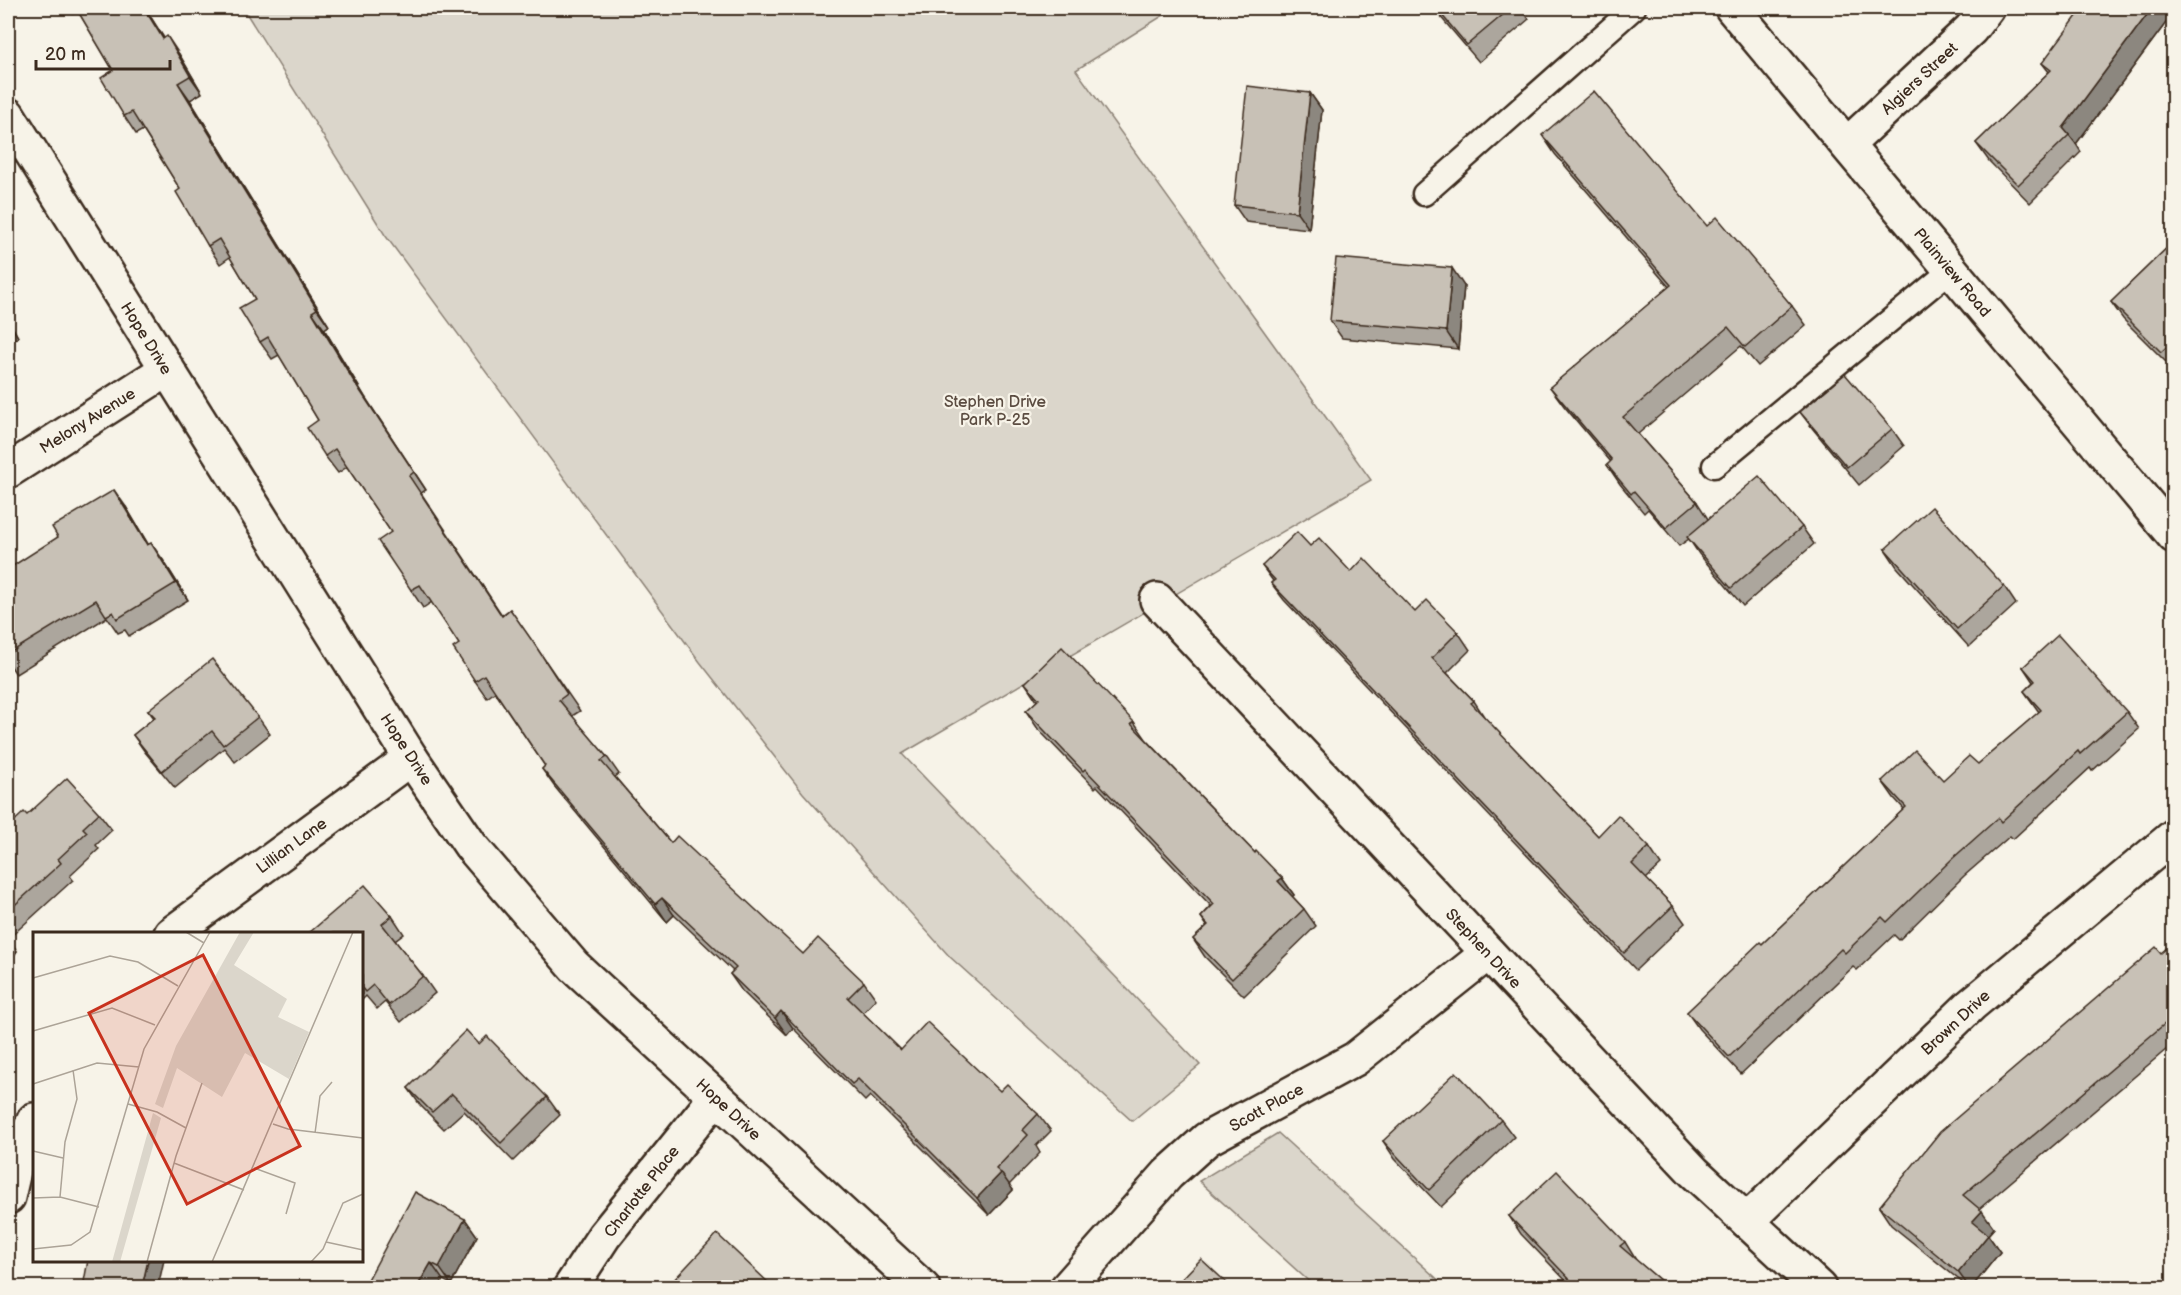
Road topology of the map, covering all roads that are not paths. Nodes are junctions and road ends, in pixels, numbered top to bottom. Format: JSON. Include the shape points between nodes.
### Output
{"nodes":[{"id":1,"x":1634,"y":8,"type":"edge"},
{"id":2,"x":1732,"y":8,"type":"edge"},
{"id":3,"x":1987,"y":8,"type":"edge"},
{"id":4,"x":8,"y":115,"type":"edge"},
{"id":5,"x":1848,"y":144,"type":"junction"},
{"id":6,"x":1424,"y":194,"type":"dead end"},
{"id":7,"x":1951,"y":270,"type":"junction"},
{"id":8,"x":166,"y":370,"type":"junction"},
{"id":9,"x":1714,"y":466,"type":"dead end"},
{"id":10,"x":8,"y":471,"type":"edge"},
{"id":11,"x":2169,"y":519,"type":"edge"},
{"id":12,"x":1157,"y":600,"type":"dead end"},
{"id":13,"x":411,"y":758,"type":"junction"},
{"id":14,"x":2174,"y":836,"type":"edge"},
{"id":15,"x":172,"y":932,"type":"edge"},
{"id":16,"x":1488,"y":953,"type":"junction"},
{"id":17,"x":716,"y":1097,"type":"junction"},
{"id":18,"x":33,"y":1122,"type":"edge"},
{"id":19,"x":8,"y":1197,"type":"edge"},
{"id":20,"x":1748,"y":1221,"type":"junction"},
{"id":21,"x":570,"y":1287,"type":"edge"},
{"id":22,"x":923,"y":1287,"type":"edge"},
{"id":23,"x":1067,"y":1287,"type":"edge"},
{"id":24,"x":1819,"y":1287,"type":"edge"}],
"edges":[{"from":1,"to":6,"type":"lane"},
{"from":2,"to":5,"type":"street","name":"Plainview Road"},
{"from":3,"to":5,"type":"street","name":"Algiers Street","via":[[1971,29]]},
{"from":4,"to":8,"type":"street","name":"Hope Drive"},
{"from":5,"to":7,"type":"street","name":"Plainview Road"},
{"from":7,"to":9,"type":"lane"},
{"from":7,"to":11,"type":"street","name":"Plainview Road"},
{"from":8,"to":10,"type":"street","name":"Melony Avenue"},
{"from":8,"to":13,"type":"street","name":"Hope Drive"},
{"from":12,"to":16,"type":"street","name":"Stephen Drive"},
{"from":13,"to":15,"type":"street","name":"Lillian Lane"},
{"from":13,"to":17,"type":"street","name":"Hope Drive","via":[[471,846],[574,966]]},
{"from":14,"to":20,"type":"street","name":"Brown Drive","via":[[1971,1005]]},
{"from":16,"to":20,"type":"street","name":"Stephen Drive","via":[[1694,1172]]},
{"from":16,"to":23,"type":"street","name":"Scott Place","via":[[1355,1059],[1207,1139],[1168,1174]]},
{"from":17,"to":21,"type":"street","name":"Charlotte Place","via":[[604,1236]]},
{"from":17,"to":22,"type":"street","name":"Hope Drive"},
{"from":18,"to":19,"type":"street","via":[[16,1162]]},
{"from":20,"to":24,"type":"street","name":"Stephen Drive"}]}
